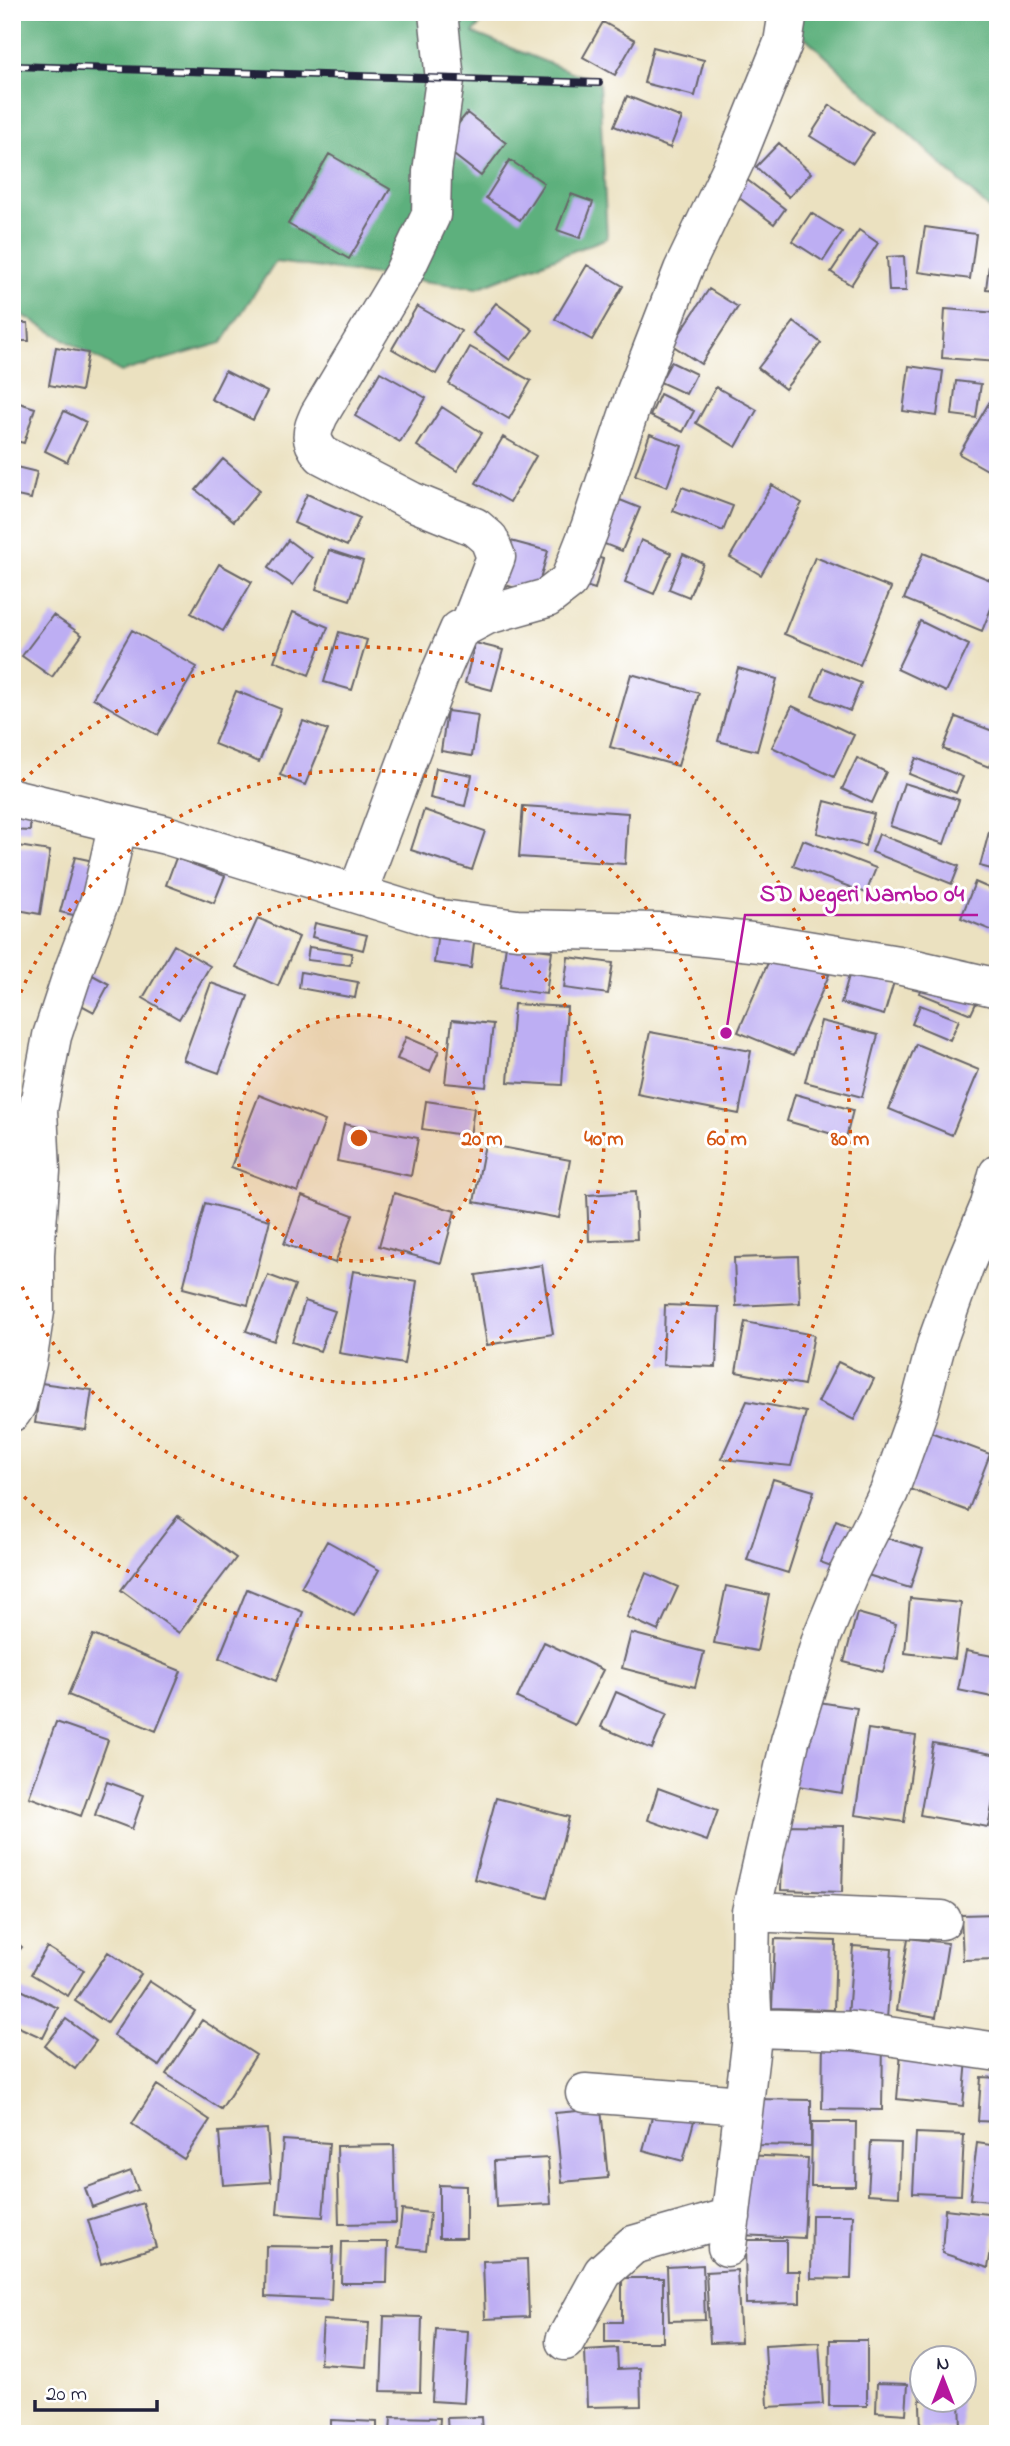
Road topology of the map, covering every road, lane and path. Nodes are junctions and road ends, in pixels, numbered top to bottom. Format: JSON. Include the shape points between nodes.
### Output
{"nodes":[{"id":1,"x":438,"y":12,"type":"edge"},
{"id":2,"x":788,"y":12,"type":"edge"},
{"id":3,"x":470,"y":624,"type":"junction"},
{"id":4,"x":12,"y":798,"type":"edge"},
{"id":5,"x":118,"y":823,"type":"junction"},
{"id":6,"x":357,"y":894,"type":"junction"},
{"id":7,"x":998,"y":988,"type":"edge"},
{"id":8,"x":998,"y":1174,"type":"edge"},
{"id":9,"x":12,"y":1412,"type":"edge"},
{"id":10,"x":751,"y":1912,"type":"junction"},
{"id":11,"x":942,"y":1920,"type":"dead end"},
{"id":12,"x":754,"y":2028,"type":"junction"},
{"id":13,"x":998,"y":2052,"type":"edge"},
{"id":14,"x":585,"y":2092,"type":"dead end"},
{"id":15,"x":743,"y":2105,"type":"junction"},
{"id":16,"x":565,"y":2341,"type":"dead end"}],
"edges":[{"from":1,"to":3,"type":"street","via":[[445,80],[431,215],[312,430],[313,444],[322,455],[411,501],[475,527],[489,539],[496,557]]},
{"from":2,"to":3,"type":"street","via":[[783,43],[737,157],[683,270],[569,581],[547,598]]},
{"from":3,"to":6,"type":"street","via":[[459,630],[451,646]]},
{"from":4,"to":5,"type":"street"},
{"from":5,"to":6,"type":"street"},
{"from":5,"to":9,"type":"street","via":[[101,898],[52,1037],[38,1111],[41,1171],[35,1311],[27,1363]]},
{"from":6,"to":7,"type":"street","via":[[435,918],[517,929],[659,932],[771,944],[898,965]]},
{"from":8,"to":10,"type":"street","via":[[889,1492],[822,1637],[790,1741]]},
{"from":10,"to":11,"type":"street"},
{"from":10,"to":12,"type":"street"},
{"from":12,"to":13,"type":"street","via":[[853,2031]]},
{"from":12,"to":15,"type":"street"},
{"from":14,"to":15,"type":"street"},
{"from":15,"to":16,"type":"street","via":[[729,2232],[633,2245],[603,2272]]}]}
